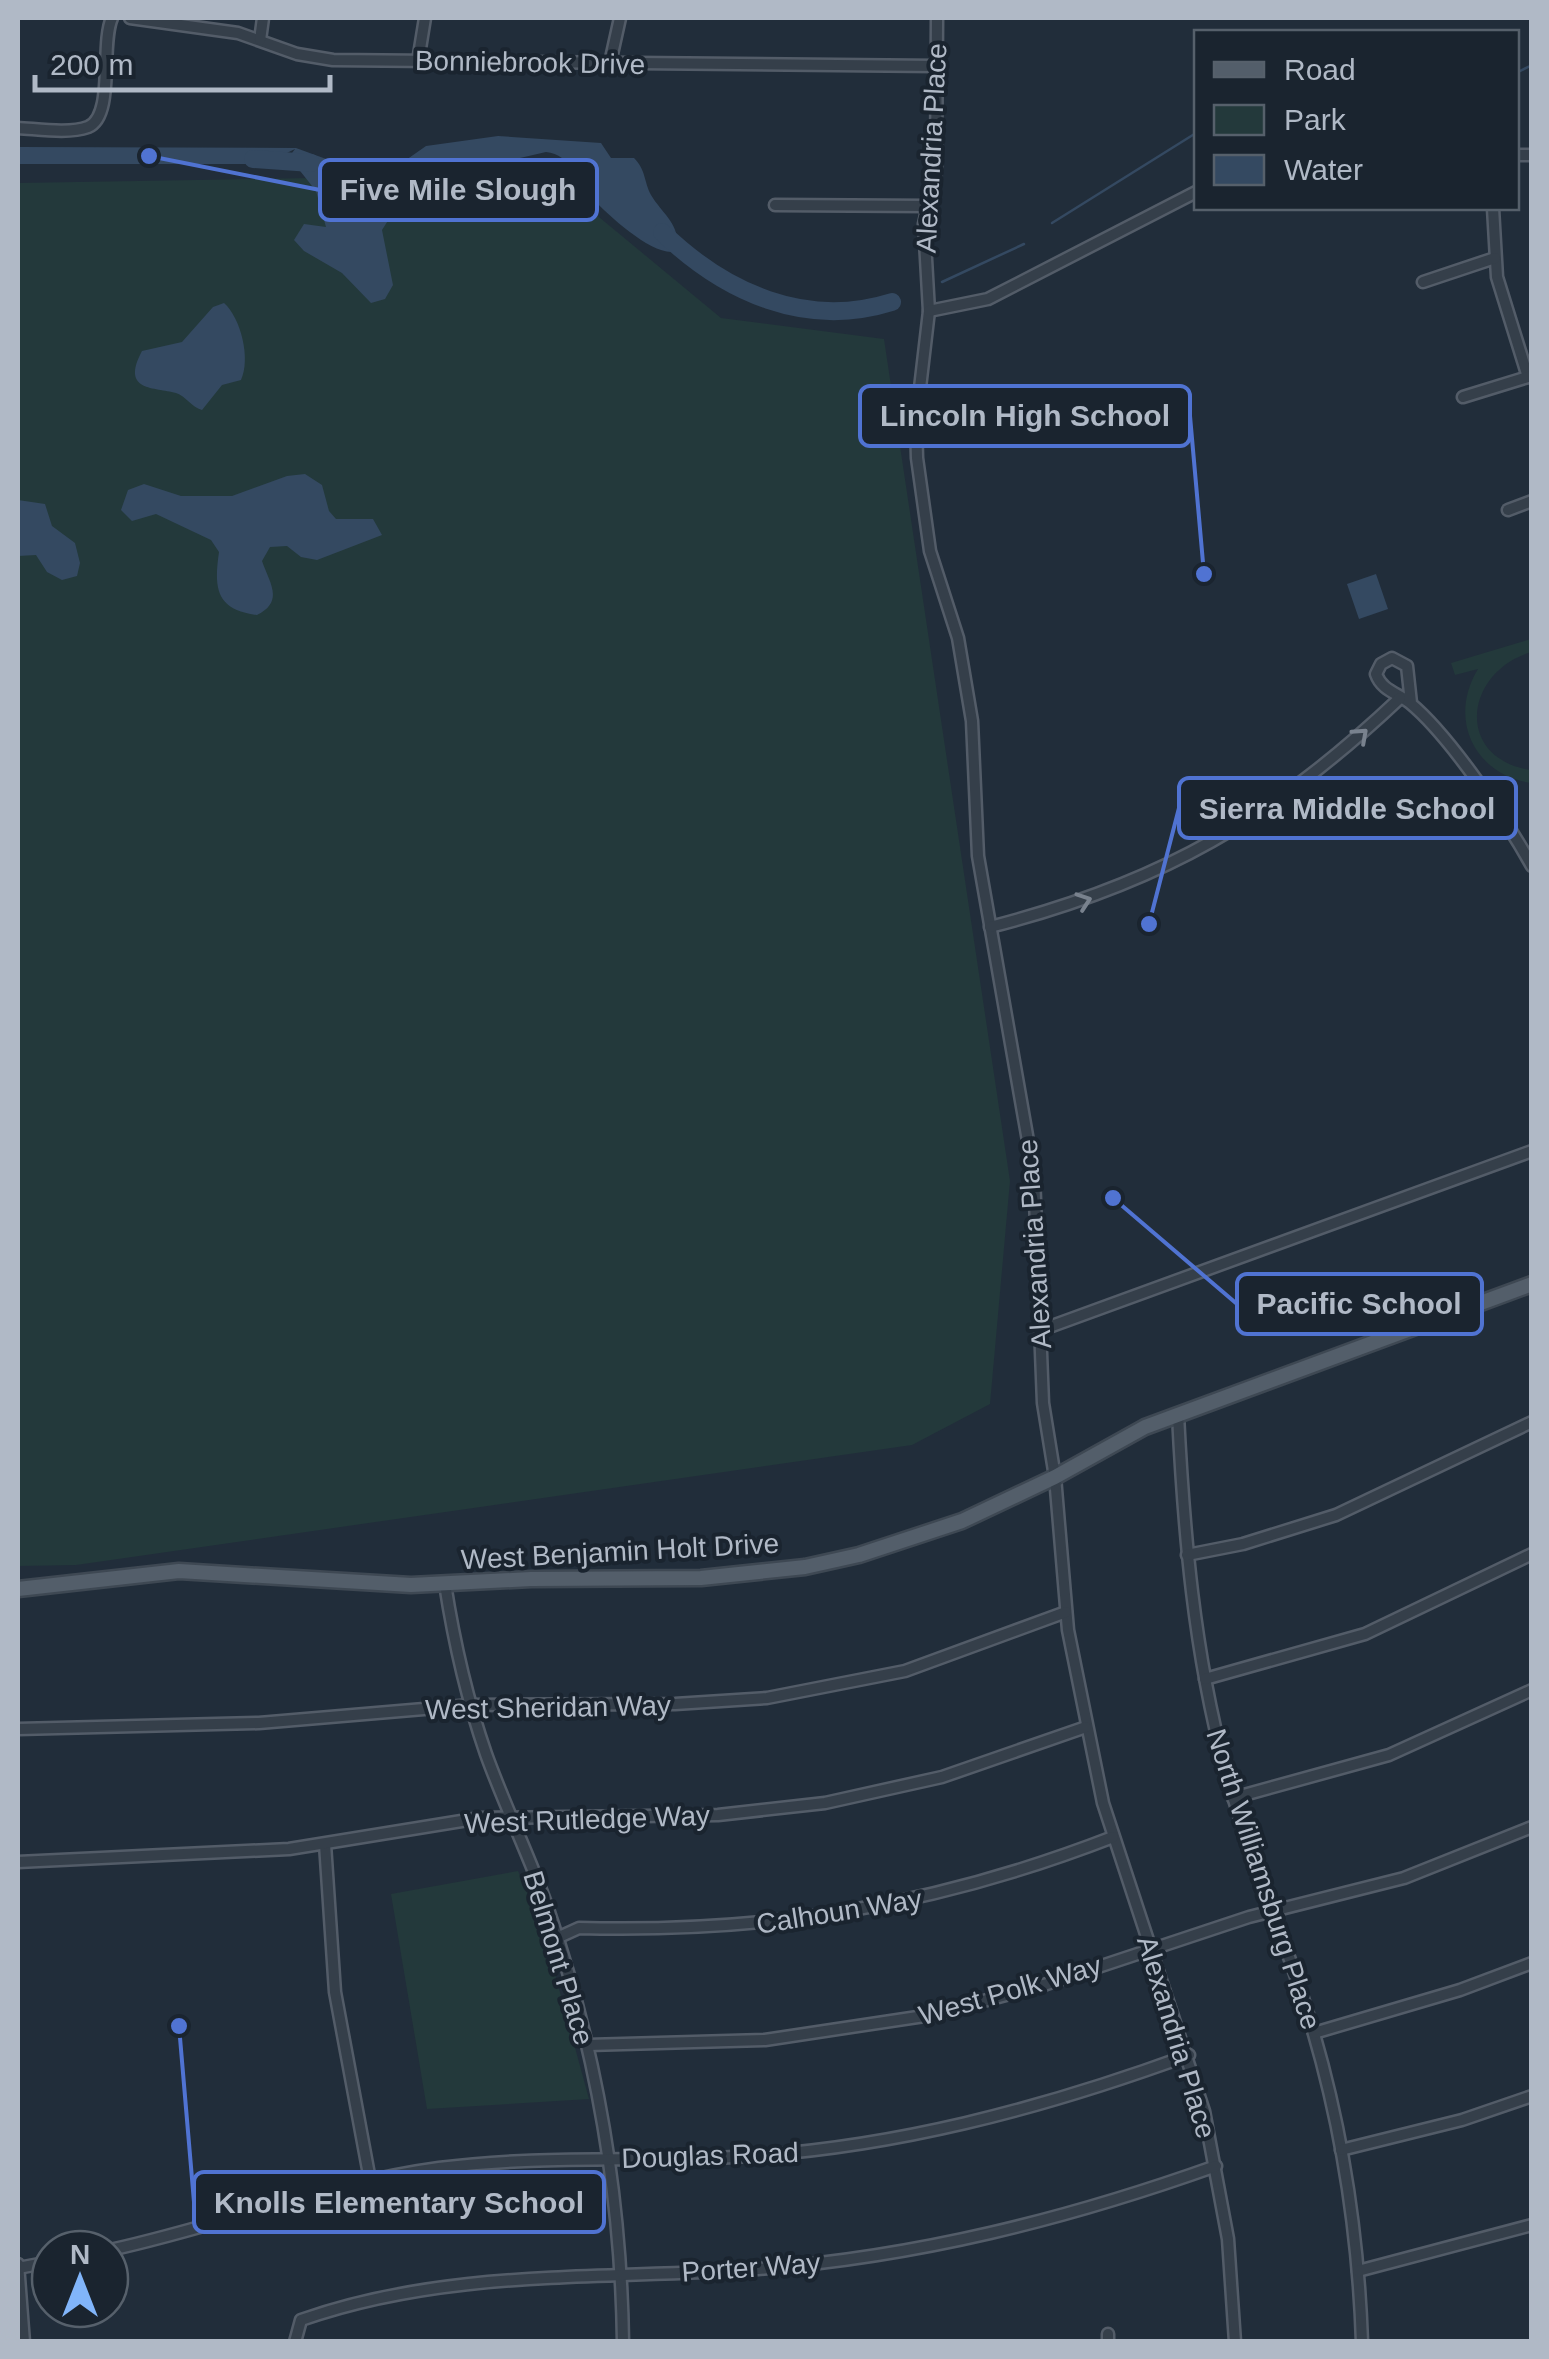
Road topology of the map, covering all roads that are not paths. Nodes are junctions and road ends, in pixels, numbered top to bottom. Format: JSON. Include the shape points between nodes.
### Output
{"nodes":[{"id":1,"x":112,"y":18,"type":"edge"},
{"id":2,"x":130,"y":18,"type":"edge"},
{"id":3,"x":263,"y":18,"type":"edge"},
{"id":4,"x":425,"y":18,"type":"edge"},
{"id":5,"x":620,"y":18,"type":"edge"},
{"id":6,"x":937,"y":18,"type":"edge"},
{"id":7,"x":260,"y":40,"type":"junction"},
{"id":8,"x":418,"y":61,"type":"junction"},
{"id":9,"x":610,"y":63,"type":"junction"},
{"id":10,"x":937,"y":66,"type":"junction"},
{"id":11,"x":18,"y":128,"type":"edge"},
{"id":12,"x":1194,"y":193,"type":"edge"},
{"id":13,"x":775,"y":205,"type":"dead end"},
{"id":14,"x":928,"y":206,"type":"junction"},
{"id":15,"x":1494,"y":210,"type":"edge"},
{"id":16,"x":1495,"y":258,"type":"junction"},
{"id":17,"x":1423,"y":282,"type":"dead end"},
{"id":18,"x":930,"y":311,"type":"junction"},
{"id":19,"x":1530,"y":376,"type":"edge"},
{"id":20,"x":1463,"y":397,"type":"dead end"},
{"id":21,"x":1532,"y":502,"type":"edge"},
{"id":22,"x":1508,"y":510,"type":"dead end"},
{"id":23,"x":1532,"y":866,"type":"edge"},
{"id":24,"x":990,"y":927,"type":"junction"},
{"id":25,"x":1532,"y":1151,"type":"edge"},
{"id":26,"x":1532,"y":1284,"type":"edge"},
{"id":27,"x":1041,"y":1330,"type":"junction"},
{"id":28,"x":1178,"y":1415,"type":"junction"},
{"id":29,"x":1532,"y":1422,"type":"edge"},
{"id":30,"x":1055,"y":1478,"type":"junction"},
{"id":31,"x":1532,"y":1554,"type":"edge"},
{"id":32,"x":1187,"y":1555,"type":"junction"},
{"id":33,"x":446,"y":1584,"type":"junction"},
{"id":34,"x":18,"y":1589,"type":"edge"},
{"id":35,"x":1066,"y":1612,"type":"junction"},
{"id":36,"x":1205,"y":1678,"type":"junction"},
{"id":37,"x":1532,"y":1690,"type":"edge"},
{"id":38,"x":472,"y":1705,"type":"junction"},
{"id":39,"x":1086,"y":1727,"type":"junction"},
{"id":40,"x":18,"y":1729,"type":"edge"},
{"id":41,"x":1233,"y":1798,"type":"junction"},
{"id":42,"x":511,"y":1816,"type":"junction"},
{"id":43,"x":1532,"y":1827,"type":"edge"},
{"id":44,"x":1113,"y":1837,"type":"junction"},
{"id":45,"x":325,"y":1844,"type":"junction"},
{"id":46,"x":18,"y":1862,"type":"edge"},
{"id":47,"x":1272,"y":1912,"type":"junction"},
{"id":48,"x":557,"y":1938,"type":"junction"},
{"id":49,"x":1150,"y":1947,"type":"junction"},
{"id":50,"x":1532,"y":1963,"type":"edge"},
{"id":51,"x":1314,"y":2033,"type":"junction"},
{"id":52,"x":588,"y":2045,"type":"junction"},
{"id":53,"x":1188,"y":2055,"type":"junction"},
{"id":54,"x":1532,"y":2096,"type":"edge"},
{"id":55,"x":1341,"y":2150,"type":"junction"},
{"id":56,"x":609,"y":2159,"type":"junction"},
{"id":57,"x":1216,"y":2166,"type":"junction"},
{"id":58,"x":370,"y":2180,"type":"junction"},
{"id":59,"x":1532,"y":2225,"type":"edge"},
{"id":60,"x":130,"y":2245,"type":"edge"},
{"id":61,"x":18,"y":2266,"type":"edge"},
{"id":62,"x":1358,"y":2271,"type":"junction"},
{"id":63,"x":621,"y":2272,"type":"junction"},
{"id":64,"x":24,"y":2342,"type":"edge"},
{"id":65,"x":295,"y":2342,"type":"edge"},
{"id":66,"x":623,"y":2342,"type":"edge"},
{"id":67,"x":1235,"y":2342,"type":"edge"},
{"id":68,"x":1362,"y":2342,"type":"edge"}],
"edges":[{"from":1,"to":11,"type":"street","via":[[105,33],[104,108],[95,123],[83,129]]},
{"from":2,"to":7,"type":"street","name":"Bonniebrook Drive"},
{"from":3,"to":7,"type":"street"},
{"from":4,"to":8,"type":"street"},
{"from":5,"to":9,"type":"street"},
{"from":6,"to":10,"type":"street","name":"Alexandria Place"},
{"from":7,"to":8,"type":"street","name":"Bonniebrook Drive","via":[[316,58]]},
{"from":8,"to":9,"type":"street","name":"Bonniebrook Drive"},
{"from":9,"to":10,"type":"street","name":"Bonniebrook Drive"},
{"from":10,"to":14,"type":"street","name":"Alexandria Place","via":[[936,170]]},
{"from":12,"to":18,"type":"street","via":[[988,299]]},
{"from":13,"to":14,"type":"street"},
{"from":14,"to":18,"type":"street","name":"Alexandria Place"},
{"from":15,"to":16,"type":"street"},
{"from":16,"to":17,"type":"street"},
{"from":16,"to":19,"type":"street"},
{"from":18,"to":24,"type":"street","name":"Alexandria Place","via":[[917,458],[930,551],[958,638],[972,721],[974,829]]},
{"from":19,"to":20,"type":"street"},
{"from":21,"to":22,"type":"street"},
{"from":24,"to":23,"type":"street","one_way":true,"via":[[1109,892],[1194,853],[1298,788],[1406,701],[1445,742]]},
{"from":24,"to":27,"type":"street","name":"Alexandria Place","via":[[1034,1174]]},
{"from":25,"to":27,"type":"street"},
{"from":26,"to":28,"type":"main road","name":"West Benjamin Holt Drive"},
{"from":27,"to":30,"type":"street","name":"Alexandria Place"},
{"from":28,"to":30,"type":"main road","name":"West Benjamin Holt Drive","via":[[1129,1434]]},
{"from":28,"to":32,"type":"street","name":"North Williamsburg Place"},
{"from":29,"to":32,"type":"street","via":[[1336,1515]]},
{"from":30,"to":33,"type":"main road","name":"West Benjamin Holt Drive","via":[[962,1522],[804,1567],[702,1578]]},
{"from":30,"to":35,"type":"street","name":"Alexandria Place"},
{"from":31,"to":36,"type":"street","via":[[1365,1634]]},
{"from":32,"to":36,"type":"street","name":"North Williamsburg Place"},
{"from":33,"to":34,"type":"main road","name":"West Benjamin Holt Drive","via":[[218,1570]]},
{"from":33,"to":38,"type":"street","name":"Belmont Place"},
{"from":35,"to":38,"type":"street","name":"West Sheridan Way","via":[[954,1656],[812,1691],[676,1704]]},
{"from":35,"to":39,"type":"street","name":"Alexandria Place"},
{"from":36,"to":41,"type":"street","name":"North Williamsburg Place"},
{"from":37,"to":41,"type":"street","via":[[1389,1755]]},
{"from":38,"to":40,"type":"street","name":"West Sheridan Way","via":[[317,1720]]},
{"from":38,"to":42,"type":"street","name":"Belmont Place"},
{"from":39,"to":42,"type":"street","name":"West Rutledge Way","via":[[942,1778],[825,1804],[718,1815]]},
{"from":39,"to":44,"type":"street","name":"Alexandria Place"},
{"from":41,"to":47,"type":"street","name":"North Williamsburg Place"},
{"from":42,"to":45,"type":"street","name":"West Rutledge Way"},
{"from":42,"to":48,"type":"street","name":"Belmont Place"},
{"from":43,"to":47,"type":"street","name":"West Polk Way","via":[[1404,1878]]},
{"from":44,"to":48,"type":"street","name":"Calhoun Way","via":[[974,1886],[870,1910],[725,1928],[579,1928]]},
{"from":44,"to":49,"type":"street","name":"Alexandria Place"},
{"from":45,"to":46,"type":"street","name":"West Rutledge Way"},
{"from":45,"to":58,"type":"street","via":[[335,1992]]},
{"from":47,"to":49,"type":"street","name":"West Polk Way"},
{"from":47,"to":51,"type":"street","name":"North Williamsburg Place"},
{"from":48,"to":52,"type":"street","name":"Belmont Place"},
{"from":49,"to":52,"type":"street","name":"West Polk Way","via":[[986,2001],[868,2027],[766,2040]]},
{"from":49,"to":53,"type":"street","name":"Alexandria Place"},
{"from":50,"to":51,"type":"street"},
{"from":51,"to":55,"type":"street","name":"North Williamsburg Place"},
{"from":52,"to":56,"type":"street","name":"Belmont Place"},
{"from":53,"to":56,"type":"street","name":"Douglas Road","via":[[1062,2099],[924,2134],[752,2156]]},
{"from":53,"to":57,"type":"street","name":"Alexandria Place"},
{"from":54,"to":55,"type":"street"},
{"from":55,"to":62,"type":"street","name":"North Williamsburg Place"},
{"from":56,"to":58,"type":"street","name":"Douglas Road","via":[[490,2162]]},
{"from":56,"to":63,"type":"street","name":"Belmont Place"},
{"from":57,"to":63,"type":"street","name":"Porter Way","via":[[1044,2222],[905,2252],[758,2269]]},
{"from":57,"to":67,"type":"street","name":"Alexandria Place"},
{"from":58,"to":60,"type":"street","name":"Douglas Road"},
{"from":59,"to":62,"type":"street"},
{"from":61,"to":64,"type":"street"},
{"from":62,"to":68,"type":"street","name":"North Williamsburg Place"},
{"from":63,"to":65,"type":"street","name":"Porter Way","via":[[474,2282],[378,2298],[301,2320]]},
{"from":63,"to":66,"type":"street","name":"Belmont Place"}]}
